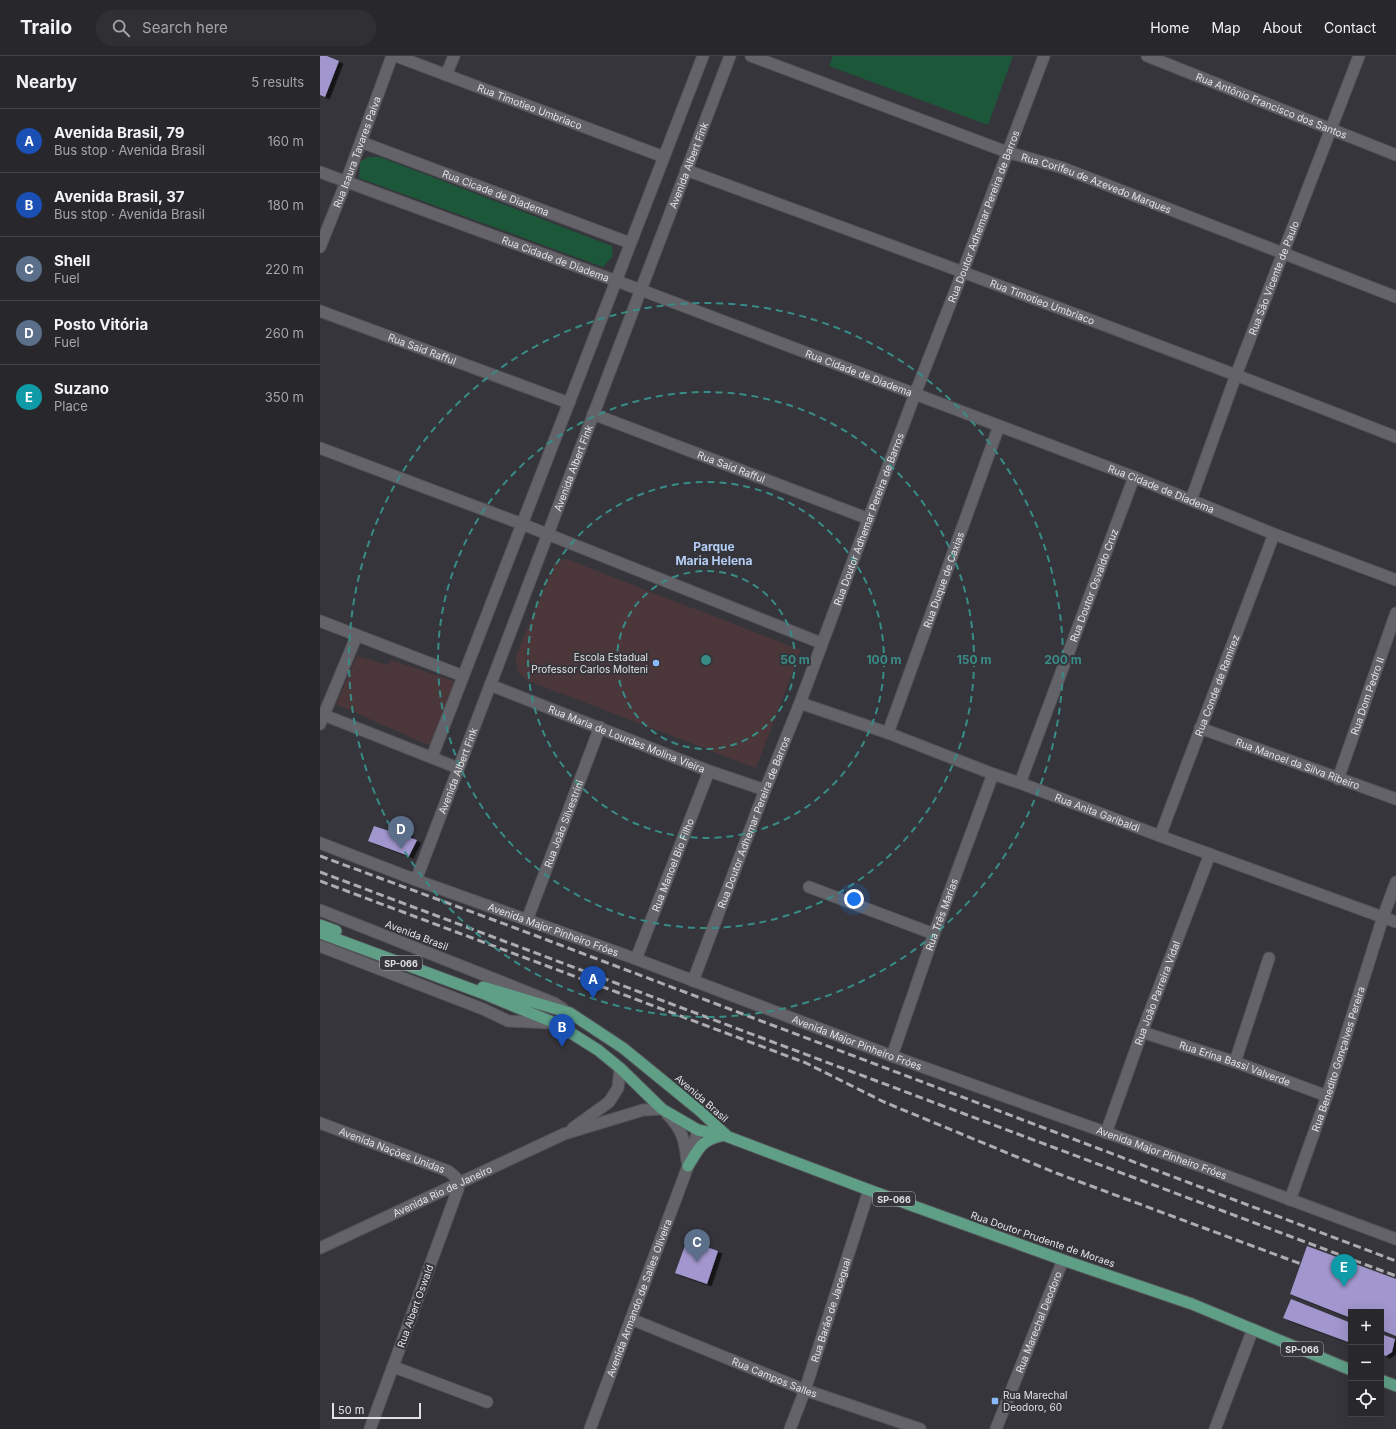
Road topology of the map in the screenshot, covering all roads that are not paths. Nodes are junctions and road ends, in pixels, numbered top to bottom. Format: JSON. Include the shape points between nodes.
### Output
{"nodes":[{"id":1,"x":392,"y":56,"type":"edge"},
{"id":2,"x":396,"y":56,"type":"edge"},
{"id":3,"x":454,"y":56,"type":"edge"},
{"id":4,"x":703,"y":56,"type":"edge"},
{"id":5,"x":730,"y":56,"type":"edge"},
{"id":6,"x":751,"y":56,"type":"edge"},
{"id":7,"x":1044,"y":56,"type":"edge"},
{"id":8,"x":1147,"y":56,"type":"edge"},
{"id":9,"x":1359,"y":56,"type":"edge"},
{"id":10,"x":446,"y":75,"type":"junction"},
{"id":11,"x":1330,"y":129,"type":"junction"},
{"id":12,"x":361,"y":142,"type":"junction"},
{"id":13,"x":1007,"y":152,"type":"junction"},
{"id":14,"x":1396,"y":155,"type":"edge"},
{"id":15,"x":664,"y":157,"type":"junction"},
{"id":16,"x":686,"y":170,"type":"junction"},
{"id":17,"x":320,"y":172,"type":"edge"},
{"id":18,"x":346,"y":182,"type":"junction"},
{"id":19,"x":630,"y":243,"type":"junction"},
{"id":20,"x":320,"y":247,"type":"edge"},
{"id":21,"x":1284,"y":254,"type":"junction"},
{"id":22,"x":963,"y":271,"type":"junction"},
{"id":23,"x":616,"y":281,"type":"junction"},
{"id":24,"x":641,"y":290,"type":"junction"},
{"id":25,"x":1396,"y":297,"type":"edge"},
{"id":26,"x":320,"y":311,"type":"edge"},
{"id":27,"x":1236,"y":375,"type":"junction"},
{"id":28,"x":915,"y":394,"type":"junction"},
{"id":29,"x":569,"y":403,"type":"junction"},
{"id":30,"x":593,"y":414,"type":"junction"},
{"id":31,"x":999,"y":426,"type":"junction"},
{"id":32,"x":1396,"y":438,"type":"edge"},
{"id":33,"x":320,"y":448,"type":"edge"},
{"id":34,"x":1134,"y":478,"type":"junction"},
{"id":35,"x":1191,"y":500,"type":"junction"},
{"id":36,"x":869,"y":519,"type":"junction"},
{"id":37,"x":522,"y":524,"type":"junction"},
{"id":38,"x":1274,"y":534,"type":"junction"},
{"id":39,"x":547,"y":535,"type":"junction"},
{"id":40,"x":1396,"y":580,"type":"edge"},
{"id":41,"x":1396,"y":612,"type":"edge"},
{"id":42,"x":320,"y":621,"type":"edge"},
{"id":43,"x":356,"y":635,"type":"junction"},
{"id":44,"x":821,"y":643,"type":"junction"},
{"id":45,"x":463,"y":676,"type":"junction"},
{"id":46,"x":490,"y":684,"type":"junction"},
{"id":47,"x":800,"y":703,"type":"junction"},
{"id":48,"x":322,"y":719,"type":"edge"},
{"id":49,"x":600,"y":727,"type":"junction"},
{"id":50,"x":1200,"y":728,"type":"junction"},
{"id":51,"x":888,"y":733,"type":"junction"},
{"id":52,"x":432,"y":757,"type":"junction"},
{"id":53,"x":458,"y":768,"type":"junction"},
{"id":54,"x":709,"y":771,"type":"junction"},
{"id":55,"x":993,"y":774,"type":"junction"},
{"id":56,"x":1338,"y":779,"type":"junction"},
{"id":57,"x":1020,"y":783,"type":"junction"},
{"id":58,"x":765,"y":790,"type":"junction"},
{"id":59,"x":1396,"y":799,"type":"edge"},
{"id":60,"x":1160,"y":836,"type":"junction"},
{"id":61,"x":320,"y":843,"type":"edge"},
{"id":62,"x":1210,"y":854,"type":"junction"},
{"id":63,"x":416,"y":880,"type":"junction"},
{"id":64,"x":1396,"y":882,"type":"edge"},
{"id":65,"x":809,"y":887,"type":"dead end"},
{"id":66,"x":320,"y":910,"type":"edge"},
{"id":67,"x":1383,"y":918,"type":"junction"},
{"id":68,"x":527,"y":920,"type":"junction"},
{"id":69,"x":1396,"y":922,"type":"edge"},
{"id":70,"x":320,"y":925,"type":"edge"},
{"id":71,"x":320,"y":933,"type":"edge"},
{"id":72,"x":934,"y":934,"type":"junction"},
{"id":73,"x":320,"y":946,"type":"edge"},
{"id":74,"x":1269,"y":958,"type":"dead end"},
{"id":75,"x":636,"y":959,"type":"junction"},
{"id":76,"x":693,"y":982,"type":"junction"},
{"id":77,"x":483,"y":990,"type":"junction"},
{"id":78,"x":570,"y":1014,"type":"junction"},
{"id":79,"x":555,"y":1023,"type":"junction"},
{"id":80,"x":1142,"y":1032,"type":"junction"},
{"id":81,"x":892,"y":1056,"type":"junction"},
{"id":82,"x":1235,"y":1062,"type":"junction"},
{"id":83,"x":620,"y":1068,"type":"junction"},
{"id":84,"x":1327,"y":1096,"type":"junction"},
{"id":85,"x":662,"y":1109,"type":"junction"},
{"id":86,"x":699,"y":1110,"type":"junction"},
{"id":87,"x":320,"y":1123,"type":"edge"},
{"id":88,"x":698,"y":1130,"type":"junction"},
{"id":89,"x":1106,"y":1133,"type":"junction"},
{"id":90,"x":564,"y":1134,"type":"junction"},
{"id":91,"x":726,"y":1136,"type":"junction"},
{"id":92,"x":688,"y":1166,"type":"junction"},
{"id":93,"x":459,"y":1183,"type":"junction"},
{"id":94,"x":869,"y":1190,"type":"junction"},
{"id":95,"x":1290,"y":1200,"type":"junction"},
{"id":96,"x":1396,"y":1239,"type":"edge"},
{"id":97,"x":320,"y":1248,"type":"edge"},
{"id":98,"x":1063,"y":1260,"type":"junction"},
{"id":99,"x":631,"y":1319,"type":"junction"},
{"id":100,"x":1253,"y":1329,"type":"junction"},
{"id":101,"x":394,"y":1367,"type":"junction"},
{"id":102,"x":1348,"y":1369,"type":"edge"},
{"id":103,"x":1384,"y":1381,"type":"edge"},
{"id":104,"x":1396,"y":1386,"type":"edge"},
{"id":105,"x":805,"y":1390,"type":"junction"},
{"id":106,"x":487,"y":1402,"type":"dead end"},
{"id":107,"x":370,"y":1429,"type":"edge"},
{"id":108,"x":590,"y":1429,"type":"edge"},
{"id":109,"x":790,"y":1429,"type":"edge"},
{"id":110,"x":920,"y":1429,"type":"edge"},
{"id":111,"x":996,"y":1429,"type":"edge"},
{"id":112,"x":1215,"y":1429,"type":"edge"}],
"edges":[{"from":1,"to":12,"type":"street","name":"Rua Isaura Tavares Paiva"},
{"from":2,"to":10,"type":"street","name":"Rua Timotieo Umbriaco"},
{"from":3,"to":10,"type":"street"},
{"from":4,"to":15,"type":"street"},
{"from":5,"to":16,"type":"street","name":"Avenida Albert Fink"},
{"from":6,"to":13,"type":"street","name":"Rua Corifeu de Azevedo Marques"},
{"from":7,"to":13,"type":"street","name":"Rua Doutor Adhemar Pereira de Barros"},
{"from":8,"to":11,"type":"street","name":"Rua Antônio Francisco dos Santos"},
{"from":9,"to":11,"type":"street","name":"Rua São Vicente de Paulo"},
{"from":10,"to":15,"type":"street","name":"Rua Timotieo Umbriaco"},
{"from":11,"to":14,"type":"street","name":"Rua Antônio Francisco dos Santos"},
{"from":11,"to":21,"type":"street","name":"Rua São Vicente de Paulo"},
{"from":12,"to":18,"type":"street","name":"Rua Isaura Tavares Paiva"},
{"from":12,"to":19,"type":"street","name":"Rua Cicade de Diadema"},
{"from":13,"to":21,"type":"street","name":"Rua Corifeu de Azevedo Marques","via":[[1063,168]]},
{"from":13,"to":22,"type":"street","name":"Rua Doutor Adhemar Pereira de Barros"},
{"from":15,"to":19,"type":"street"},
{"from":16,"to":22,"type":"street","name":"Rua Timotieo Umbriaco"},
{"from":16,"to":24,"type":"street","name":"Avenida Albert Fink"},
{"from":17,"to":18,"type":"street","name":"Rua Cidade de Diadema"},
{"from":18,"to":20,"type":"street","name":"Rua Isaura Tavares Paiva"},
{"from":18,"to":23,"type":"street","name":"Rua Cidade de Diadema"},
{"from":19,"to":23,"type":"street"},
{"from":21,"to":25,"type":"street","name":"Rua Corifeu de Azevedo Marques"},
{"from":21,"to":27,"type":"street","name":"Rua São Vicente de Paulo"},
{"from":22,"to":27,"type":"street","name":"Rua Timotieo Umbriaco"},
{"from":22,"to":28,"type":"street","name":"Rua Doutor Adhemar Pereira de Barros"},
{"from":23,"to":24,"type":"street","name":"Rua Cidade de Diadema"},
{"from":23,"to":29,"type":"street"},
{"from":24,"to":28,"type":"street","name":"Rua Cidade de Diadema"},
{"from":24,"to":30,"type":"street","name":"Avenida Albert Fink"},
{"from":26,"to":29,"type":"street","name":"Rua Said Rafful"},
{"from":27,"to":32,"type":"street","name":"Rua Timotieo Umbriaco"},
{"from":27,"to":35,"type":"street","name":"Rua São Vicente de Paulo"},
{"from":28,"to":31,"type":"street","name":"Rua Cidade de Diadema"},
{"from":28,"to":36,"type":"street","name":"Rua Doutor Adhemar Pereira de Barros"},
{"from":29,"to":37,"type":"street"},
{"from":30,"to":36,"type":"street","name":"Rua Said Rafful"},
{"from":30,"to":39,"type":"street","name":"Avenida Albert Fink"},
{"from":31,"to":34,"type":"street","name":"Rua Cidade de Diadema"},
{"from":31,"to":51,"type":"street","name":"Rua Duque de Caxias"},
{"from":33,"to":37,"type":"street"},
{"from":34,"to":35,"type":"street","name":"Rua Cidade de Diadema"},
{"from":34,"to":57,"type":"street","name":"Rua Doutor Osvaldo Cruz"},
{"from":35,"to":38,"type":"street","name":"Rua Cidade de Diadema"},
{"from":36,"to":44,"type":"street","name":"Rua Doutor Adhemar Pereira de Barros"},
{"from":37,"to":39,"type":"street"},
{"from":37,"to":45,"type":"street"},
{"from":38,"to":40,"type":"street","name":"Rua Cidade de Diadema"},
{"from":38,"to":50,"type":"street","name":"Rua Conde de Ramirez"},
{"from":39,"to":44,"type":"street"},
{"from":39,"to":46,"type":"street","name":"Avenida Albert Fink"},
{"from":41,"to":56,"type":"street","name":"Rua Dom Pedro II"},
{"from":42,"to":43,"type":"street"},
{"from":43,"to":45,"type":"street"},
{"from":43,"to":48,"type":"street"},
{"from":44,"to":47,"type":"street","name":"Rua Doutor Adhemar Pereira de Barros"},
{"from":45,"to":52,"type":"street"},
{"from":46,"to":49,"type":"street","name":"Rua Maria de Lourdes Molina Vieira"},
{"from":46,"to":53,"type":"street","name":"Avenida Albert Fink"},
{"from":47,"to":51,"type":"street","name":"Rua Anita Garibaldi"},
{"from":47,"to":58,"type":"street","name":"Rua Doutor Adhemar Pereira de Barros"},
{"from":48,"to":52,"type":"street"},
{"from":49,"to":54,"type":"street","name":"Rua Maria de Lourdes Molina Vieira"},
{"from":49,"to":68,"type":"street","name":"Rua João Silvestrini"},
{"from":50,"to":56,"type":"street","name":"Rua Manoel da Silva Ribeiro"},
{"from":50,"to":60,"type":"street","name":"Rua Conde de Ramirez"},
{"from":51,"to":55,"type":"street","name":"Rua Anita Garibaldi"},
{"from":52,"to":53,"type":"street"},
{"from":53,"to":63,"type":"street","name":"Avenida Albert Fink"},
{"from":54,"to":58,"type":"street","name":"Rua Maria de Lourdes Molina Vieira"},
{"from":54,"to":75,"type":"street","name":"Rua Manoel Bio Filho"},
{"from":55,"to":57,"type":"street","name":"Rua Anita Garibaldi"},
{"from":55,"to":72,"type":"street","name":"Rua Três Marias"},
{"from":56,"to":59,"type":"street","name":"Rua Manoel da Silva Ribeiro"},
{"from":57,"to":60,"type":"street","name":"Rua Anita Garibaldi"},
{"from":58,"to":76,"type":"street","name":"Rua Doutor Adhemar Pereira de Barros"},
{"from":60,"to":62,"type":"street","name":"Rua Anita Garibaldi"},
{"from":61,"to":63,"type":"street","name":"Avenida Major Pinheiro Fróes"},
{"from":62,"to":67,"type":"street","name":"Rua Anita Garibaldi"},
{"from":62,"to":80,"type":"street","name":"Rua João Parreira Vidal"},
{"from":63,"to":68,"type":"street","name":"Avenida Major Pinheiro Fróes"},
{"from":64,"to":67,"type":"street","name":"Rua Benedito Gonçalves Pereira"},
{"from":65,"to":72,"type":"street"},
{"from":66,"to":78,"type":"street","name":"Avenida Brasil","via":[[554,1003]]},
{"from":67,"to":69,"type":"street","name":"Rua Anita Garibaldi"},
{"from":67,"to":84,"type":"street","name":"Rua Benedito Gonçalves Pereira"},
{"from":68,"to":75,"type":"street","name":"Avenida Major Pinheiro Fróes"},
{"from":70,"to":77,"type":"highway"},
{"from":71,"to":77,"type":"highway","number":"SP-066"},
{"from":72,"to":81,"type":"street","name":"Rua Três Marias"},
{"from":73,"to":79,"type":"street","name":"Avenida Brasil","via":[[508,1021]]},
{"from":74,"to":82,"type":"street"},
{"from":75,"to":76,"type":"street","name":"Avenida Major Pinheiro Fróes"},
{"from":76,"to":81,"type":"street","name":"Avenida Major Pinheiro Fróes"},
{"from":77,"to":78,"type":"highway","name":"Avenida Brasil"},
{"from":77,"to":79,"type":"highway","name":"Avenida Brasil","number":"SP-066"},
{"from":78,"to":86,"type":"highway","name":"Avenida Brasil","via":[[623,1048]]},
{"from":79,"to":83,"type":"highway","name":"Avenida Brasil","number":"SP-066","via":[[598,1050]]},
{"from":80,"to":82,"type":"street","name":"Rua Erina Bassi Valverde"},
{"from":80,"to":89,"type":"street","name":"Rua João Parreira Vidal"},
{"from":81,"to":89,"type":"street","name":"Avenida Major Pinheiro Fróes"},
{"from":82,"to":84,"type":"street","name":"Rua Erina Bassi Valverde"},
{"from":83,"to":85,"type":"highway","name":"Avenida Brasil","number":"SP-066"},
{"from":83,"to":90,"type":"street","name":"Avenida Rio de Janeiro","via":[[618,1088],[609,1102]]},
{"from":84,"to":95,"type":"street","name":"Rua Benedito Gonçalves Pereira"},
{"from":85,"to":88,"type":"highway","name":"Avenida Brasil","number":"SP-066"},
{"from":85,"to":90,"type":"street","name":"Avenida Rio de Janeiro","via":[[643,1110]]},
{"from":85,"to":92,"type":"street","name":"Avenida Armando de Salles Oliveira","via":[[682,1132]]},
{"from":86,"to":88,"type":"highway"},
{"from":86,"to":91,"type":"highway","name":"Avenida Brasil"},
{"from":87,"to":93,"type":"street","name":"Avenida Nações Unidas","via":[[448,1171]]},
{"from":88,"to":91,"type":"highway","name":"Avenida Brasil","number":"SP-066"},
{"from":88,"to":92,"type":"street","name":"Avenida Armando de Salles Oliveira"},
{"from":89,"to":95,"type":"street","name":"Avenida Major Pinheiro Fróes"},
{"from":90,"to":93,"type":"street","name":"Avenida Rio de Janeiro"},
{"from":91,"to":92,"type":"highway","via":[[704,1142]]},
{"from":91,"to":94,"type":"highway","name":"Rua Doutor Prudente de Moraes","number":"SP-066"},
{"from":92,"to":99,"type":"street","name":"Avenida Armando de Salles Oliveira"},
{"from":93,"to":97,"type":"street","name":"Avenida Rio de Janeiro"},
{"from":93,"to":101,"type":"street","name":"Rua Albert Oswald"},
{"from":94,"to":98,"type":"highway","name":"Rua Doutor Prudente de Moraes","number":"SP-066"},
{"from":94,"to":105,"type":"street","name":"Rua Barão de Jaceguai"},
{"from":95,"to":96,"type":"street","name":"Avenida Major Pinheiro Fróes"},
{"from":98,"to":100,"type":"highway","name":"Rua Doutor Prudente de Moraes","number":"SP-066","via":[[1192,1304]]},
{"from":98,"to":111,"type":"street","name":"Rua Marechal Deodoro"},
{"from":99,"to":105,"type":"street","name":"Rua Campos Salles"},
{"from":99,"to":108,"type":"street","name":"Avenida Armando de Salles Oliveira"},
{"from":100,"to":102,"type":"highway","name":"Rua Doutor Prudente de Moraes","number":"SP-066"},
{"from":100,"to":112,"type":"street"},
{"from":101,"to":106,"type":"street"},
{"from":101,"to":107,"type":"street","name":"Rua Albert Oswald"},
{"from":103,"to":104,"type":"highway"},
{"from":105,"to":109,"type":"street","name":"Rua Barão de Jaceguai"},
{"from":105,"to":110,"type":"street","name":"Rua Campos Salles"}]}
